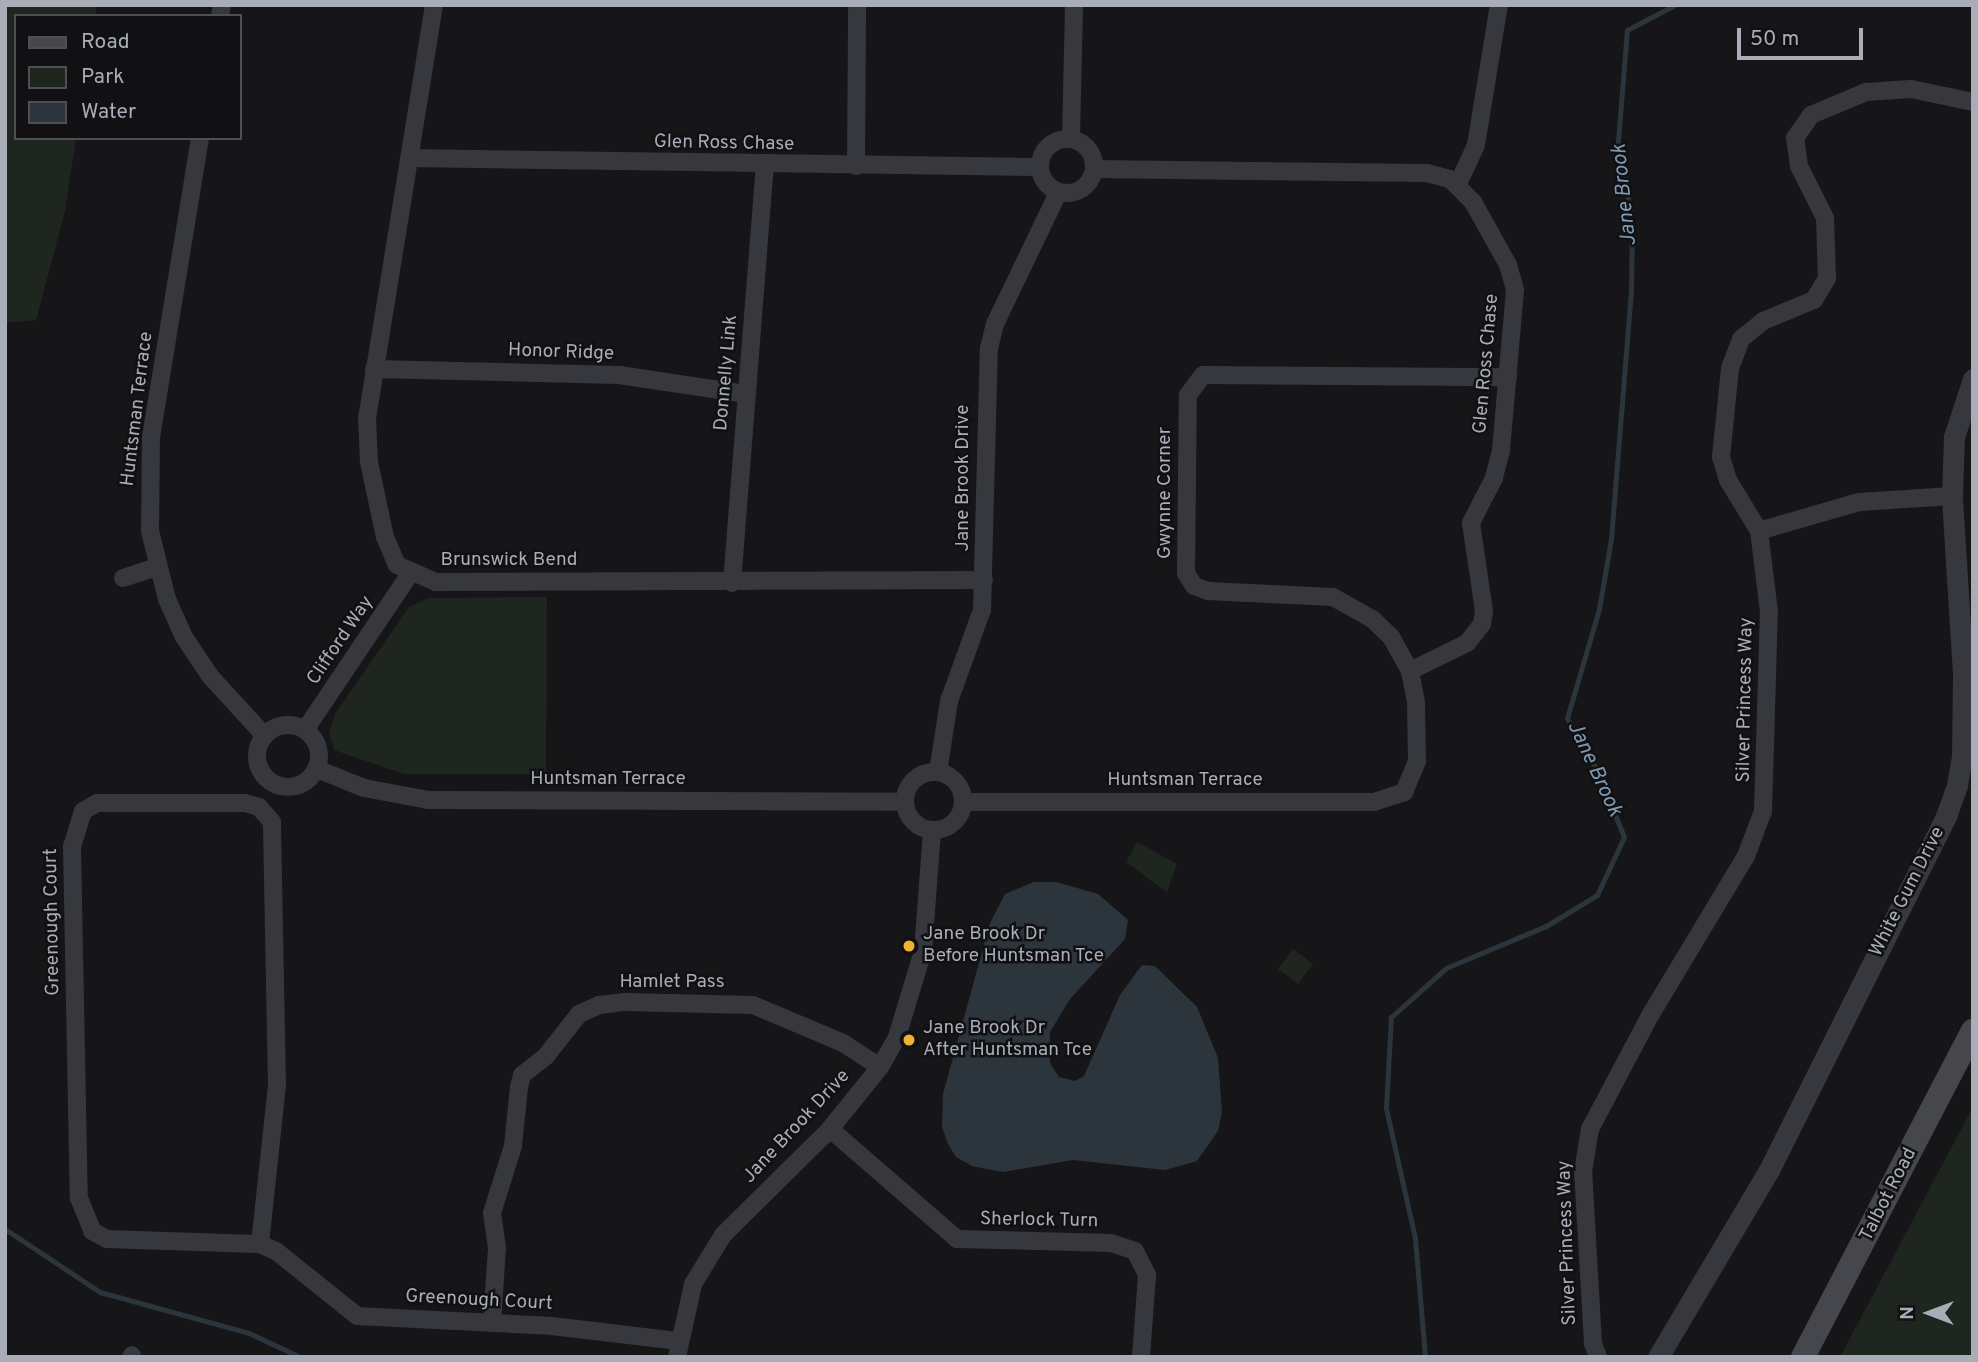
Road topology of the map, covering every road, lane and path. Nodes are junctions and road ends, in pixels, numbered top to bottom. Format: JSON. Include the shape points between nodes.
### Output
{"nodes":[{"id":1,"x":434,"y":5,"type":"edge"},
{"id":2,"x":857,"y":5,"type":"edge"},
{"id":3,"x":1074,"y":5,"type":"edge"},
{"id":4,"x":1499,"y":5,"type":"edge"},
{"id":5,"x":1973,"y":102,"type":"edge"},
{"id":6,"x":1071,"y":139,"type":"junction"},
{"id":7,"x":200,"y":140,"type":"edge"},
{"id":8,"x":409,"y":158,"type":"junction"},
{"id":9,"x":765,"y":166,"type":"junction"},
{"id":10,"x":856,"y":166,"type":"junction"},
{"id":11,"x":1039,"y":167,"type":"junction"},
{"id":12,"x":1094,"y":169,"type":"junction"},
{"id":13,"x":1458,"y":184,"type":"junction"},
{"id":14,"x":1058,"y":193,"type":"junction"},
{"id":15,"x":374,"y":369,"type":"junction"},
{"id":16,"x":1508,"y":377,"type":"junction"},
{"id":17,"x":1973,"y":379,"type":"edge"},
{"id":18,"x":746,"y":394,"type":"junction"},
{"id":19,"x":1952,"y":496,"type":"junction"},
{"id":20,"x":1759,"y":531,"type":"junction"},
{"id":21,"x":157,"y":567,"type":"junction"},
{"id":22,"x":410,"y":574,"type":"junction"},
{"id":23,"x":123,"y":578,"type":"dead end"},
{"id":24,"x":984,"y":580,"type":"junction"},
{"id":25,"x":732,"y":583,"type":"junction"},
{"id":26,"x":1410,"y":671,"type":"junction"},
{"id":27,"x":1968,"y":673,"type":"edge"},
{"id":28,"x":305,"y":730,"type":"junction"},
{"id":29,"x":265,"y":736,"type":"junction"},
{"id":30,"x":317,"y":769,"type":"junction"},
{"id":31,"x":938,"y":772,"type":"junction"},
{"id":32,"x":1404,"y":792,"type":"joint"},
{"id":33,"x":904,"y":802,"type":"junction"},
{"id":34,"x":964,"y":802,"type":"junction"},
{"id":35,"x":932,"y":831,"type":"junction"},
{"id":36,"x":1973,"y":1031,"type":"edge"},
{"id":37,"x":880,"y":1067,"type":"junction"},
{"id":38,"x":830,"y":1129,"type":"junction"},
{"id":39,"x":260,"y":1244,"type":"junction"},
{"id":40,"x":492,"y":1323,"type":"junction"},
{"id":41,"x":677,"y":1349,"type":"edge"},
{"id":42,"x":1141,"y":1357,"type":"edge"},
{"id":43,"x":1598,"y":1357,"type":"edge"},
{"id":44,"x":1658,"y":1357,"type":"edge"},
{"id":45,"x":1803,"y":1357,"type":"edge"}],
"edges":[{"from":1,"to":8,"type":"street"},
{"from":2,"to":10,"type":"street"},
{"from":3,"to":6,"type":"street"},
{"from":4,"to":13,"type":"street","via":[[1476,145]]},
{"from":5,"to":20,"type":"street","name":"Silver Princess Way","via":[[1911,89],[1866,92],[1844,98],[1801,125],[1794,152],[1825,218],[1827,278],[1814,300],[1750,329],[1734,352],[1730,368],[1723,468]]},
{"from":6,"to":11,"type":"street","via":[[1048,145]]},
{"from":6,"to":12,"type":"street","via":[[1086,146]]},
{"from":7,"to":21,"type":"street","name":"Huntsman Terrace","via":[[148,463],[150,531]]},
{"from":8,"to":9,"type":"street","name":"Glen Ross Chase"},
{"from":8,"to":15,"type":"street"},
{"from":9,"to":10,"type":"street","name":"Glen Ross Chase"},
{"from":9,"to":18,"type":"street","name":"Donnelly Link"},
{"from":10,"to":11,"type":"street","name":"Glen Ross Chase"},
{"from":11,"to":14,"type":"street","via":[[1045,183]]},
{"from":12,"to":13,"type":"street","via":[[1427,173]]},
{"from":12,"to":14,"type":"street","via":[[1082,190]]},
{"from":13,"to":16,"type":"street","name":"Glen Ross Chase","via":[[1473,202],[1513,277]]},
{"from":14,"to":24,"type":"street","name":"Jane Brook Drive","via":[[995,324],[989,348]]},
{"from":15,"to":18,"type":"street","name":"Honor Ridge","via":[[619,375]]},
{"from":15,"to":22,"type":"street","via":[[367,417],[369,462],[390,553]]},
{"from":16,"to":26,"type":"street","name":"Glen Ross Chase","via":[[1498,465],[1471,523],[1483,597],[1482,624],[1467,643]]},
{"from":16,"to":26,"type":"street","name":"Gwynne Corner","via":[[1203,375],[1188,395],[1186,573],[1194,586],[1208,591],[1333,597],[1373,619],[1392,638]]},
{"from":17,"to":19,"type":"street","name":"White Gum Drive","via":[[1954,437]]},
{"from":18,"to":25,"type":"street","name":"Donnelly Link"},
{"from":19,"to":20,"type":"street","via":[[1858,502]]},
{"from":19,"to":27,"type":"street","name":"White Gum Drive"},
{"from":20,"to":43,"type":"street","name":"Silver Princess Way","via":[[1771,630],[1763,811],[1746,856],[1651,1014],[1590,1129],[1583,1172],[1593,1343]]},
{"from":21,"to":23,"type":"street"},
{"from":21,"to":29,"type":"street","name":"Huntsman Terrace","via":[[184,637],[209,676]]},
{"from":22,"to":25,"type":"street","name":"Brunswick Bend","via":[[436,582]]},
{"from":22,"to":28,"type":"street","name":"Clifford Way"},
{"from":24,"to":25,"type":"street","name":"Brunswick Bend"},
{"from":24,"to":31,"type":"street","name":"Jane Brook Drive","via":[[978,628],[958,672],[942,727]]},
{"from":26,"to":32,"type":"street","name":"Gwynne Corner","via":[[1417,761]]},
{"from":27,"to":44,"type":"street","name":"White Gum Drive","via":[[1962,758],[1947,816],[1769,1170]]},
{"from":28,"to":29,"type":"street","via":[[282,726]]},
{"from":28,"to":30,"type":"street","via":[[317,745]]},
{"from":29,"to":30,"type":"street","via":[[258,758],[270,781],[296,786]]},
{"from":30,"to":33,"type":"street","name":"Huntsman Terrace","via":[[364,788],[428,800]]},
{"from":31,"to":33,"type":"street","via":[[911,783]]},
{"from":31,"to":34,"type":"street","via":[[954,779]]},
{"from":32,"to":34,"type":"street","name":"Huntsman Terrace","via":[[1374,802]]},
{"from":33,"to":35,"type":"street","via":[[910,818]]},
{"from":34,"to":35,"type":"street","via":[[950,826]]},
{"from":35,"to":37,"type":"street","name":"Jane Brook Drive","via":[[917,979],[905,1019]]},
{"from":36,"to":45,"type":"main road","name":"Talbot Road"},
{"from":37,"to":38,"type":"street","name":"Jane Brook Drive"},
{"from":37,"to":40,"type":"street","name":"Hamlet Pass","via":[[843,1043],[753,1005],[625,1002],[599,1005],[579,1014],[546,1056],[522,1075],[513,1146],[492,1213],[497,1248]]},
{"from":38,"to":41,"type":"street","name":"Jane Brook Drive","via":[[723,1235],[693,1284]]},
{"from":38,"to":42,"type":"street","name":"Sherlock Turn","via":[[957,1239],[1111,1242],[1135,1251],[1147,1275]]},
{"from":39,"to":39,"type":"street","name":"Greenough Court","via":[[278,1076],[272,1007],[272,822],[259,807],[245,803],[97,803],[83,811],[72,846],[83,1218],[92,1231],[107,1239]]},
{"from":39,"to":40,"type":"street","name":"Greenough Court","via":[[357,1316]]},
{"from":40,"to":41,"type":"street","name":"Greenough Court"}]}
